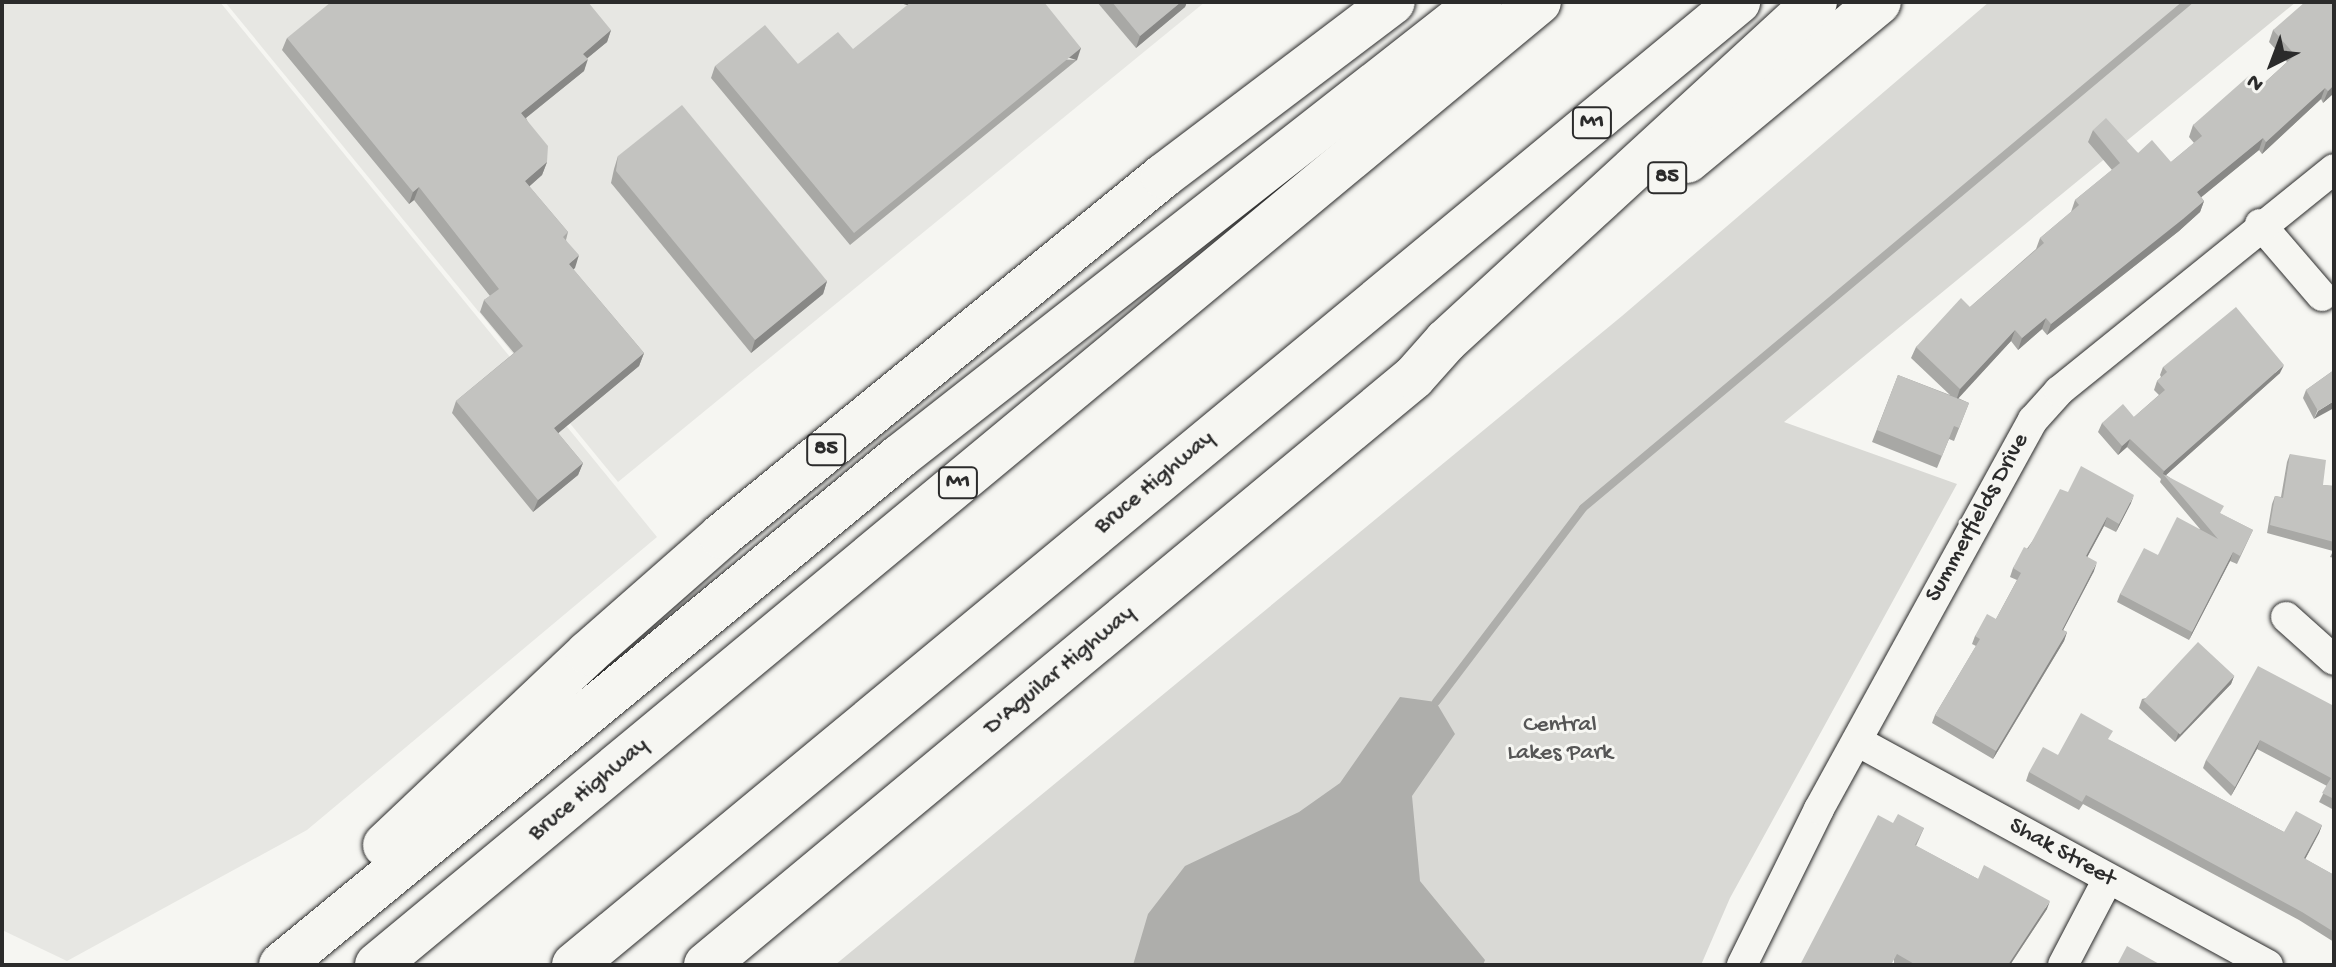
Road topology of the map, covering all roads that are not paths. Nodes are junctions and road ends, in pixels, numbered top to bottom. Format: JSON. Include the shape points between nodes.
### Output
{"nodes":[{"id":1,"x":1393,"y":2,"type":"edge"},
{"id":2,"x":1480,"y":2,"type":"edge"},
{"id":3,"x":1539,"y":2,"type":"edge"},
{"id":4,"x":1738,"y":2,"type":"edge"},
{"id":5,"x":1815,"y":2,"type":"edge"},
{"id":6,"x":1879,"y":2,"type":"edge"},
{"id":7,"x":2334,"y":169,"type":"edge"},
{"id":8,"x":2260,"y":224,"type":"junction"},
{"id":9,"x":2322,"y":296,"type":"dead end"},
{"id":10,"x":1414,"y":377,"type":"junction"},
{"id":11,"x":2286,"y":617,"type":"dead end"},
{"id":12,"x":2334,"y":660,"type":"edge"},
{"id":13,"x":1857,"y":741,"type":"junction"},
{"id":14,"x":2108,"y":879,"type":"junction"},
{"id":15,"x":293,"y":956,"type":"edge"},
{"id":16,"x":377,"y":965,"type":"edge"},
{"id":17,"x":574,"y":965,"type":"edge"},
{"id":18,"x":706,"y":965,"type":"edge"},
{"id":19,"x":1742,"y":965,"type":"edge"},
{"id":20,"x":2063,"y":965,"type":"edge"},
{"id":21,"x":2268,"y":965,"type":"edge"}],
"edges":[{"from":1,"to":15,"type":"highway","number":"85","via":[[1026,284],[721,536],[588,653],[340,889]]},
{"from":2,"to":15,"type":"highway","via":[[899,457]]},
{"from":3,"to":16,"type":"highway","name":"Bruce Highway","number":"M1"},
{"from":4,"to":17,"type":"highway","name":"Bruce Highway","number":"M1"},
{"from":5,"to":10,"type":"highway","via":[[1446,341]]},
{"from":6,"to":10,"type":"highway","number":"85","via":[[1456,354]]},
{"from":7,"to":8,"type":"street","name":"Summerfields Drive"},
{"from":8,"to":9,"type":"street"},
{"from":8,"to":13,"type":"street","name":"Summerfields Drive","via":[[2059,391],[2033,420]]},
{"from":10,"to":18,"type":"highway","name":"D'Aguilar Highway","number":"85"},
{"from":11,"to":12,"type":"street"},
{"from":13,"to":14,"type":"street","name":"Shak Street"},
{"from":13,"to":19,"type":"street","name":"Summerfields Drive"},
{"from":14,"to":20,"type":"street"},
{"from":14,"to":21,"type":"street","name":"Shak Street"}]}
